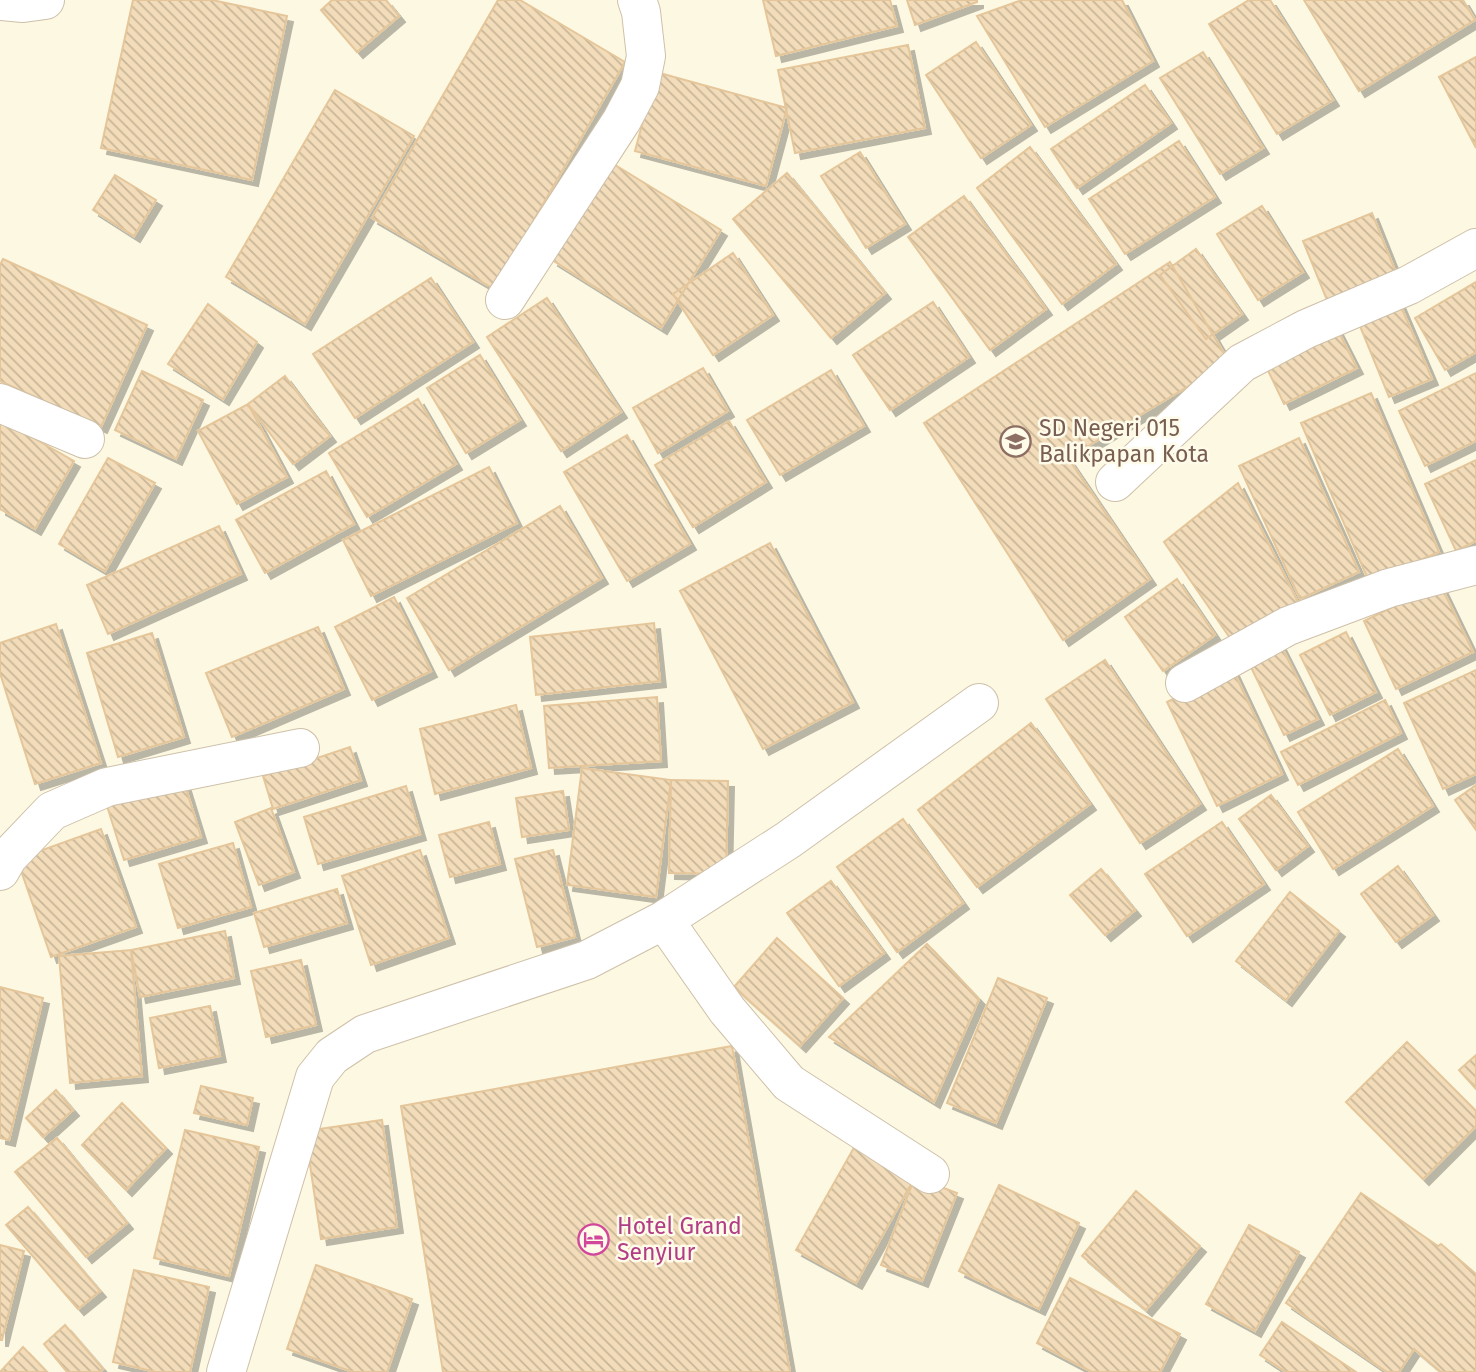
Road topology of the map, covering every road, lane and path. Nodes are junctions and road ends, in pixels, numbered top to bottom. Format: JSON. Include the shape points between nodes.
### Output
{"nodes":[{"id":1,"x":45,"y":0,"type":"edge"},
{"id":2,"x":638,"y":0,"type":"edge"},
{"id":3,"x":0,"y":1,"type":"edge"},
{"id":4,"x":1476,"y":248,"type":"edge"},
{"id":5,"x":505,"y":300,"type":"dead end"},
{"id":6,"x":0,"y":403,"type":"edge"},
{"id":7,"x":85,"y":439,"type":"dead end"},
{"id":8,"x":1115,"y":482,"type":"dead end"},
{"id":9,"x":1476,"y":565,"type":"edge"},
{"id":10,"x":1185,"y":683,"type":"dead end"},
{"id":11,"x":979,"y":703,"type":"dead end"},
{"id":12,"x":300,"y":748,"type":"dead end"},
{"id":13,"x":0,"y":871,"type":"edge"},
{"id":14,"x":664,"y":920,"type":"junction"},
{"id":15,"x":930,"y":1174,"type":"dead end"},
{"id":16,"x":226,"y":1372,"type":"edge"}],
"edges":[{"from":1,"to":3,"type":"street"},
{"from":2,"to":5,"type":"street","via":[[646,56],[640,86]]},
{"from":4,"to":8,"type":"street","via":[[1409,285],[1306,329],[1242,363]]},
{"from":6,"to":7,"type":"street"},
{"from":9,"to":10,"type":"street","via":[[1389,588],[1288,626]]},
{"from":11,"to":14,"type":"street","via":[[788,840]]},
{"from":12,"to":13,"type":"street","via":[[107,787],[52,811]]},
{"from":14,"to":15,"type":"street","via":[[727,1010],[789,1083]]},
{"from":14,"to":16,"type":"street","via":[[587,960],[365,1034],[332,1056],[315,1077]]}]}
